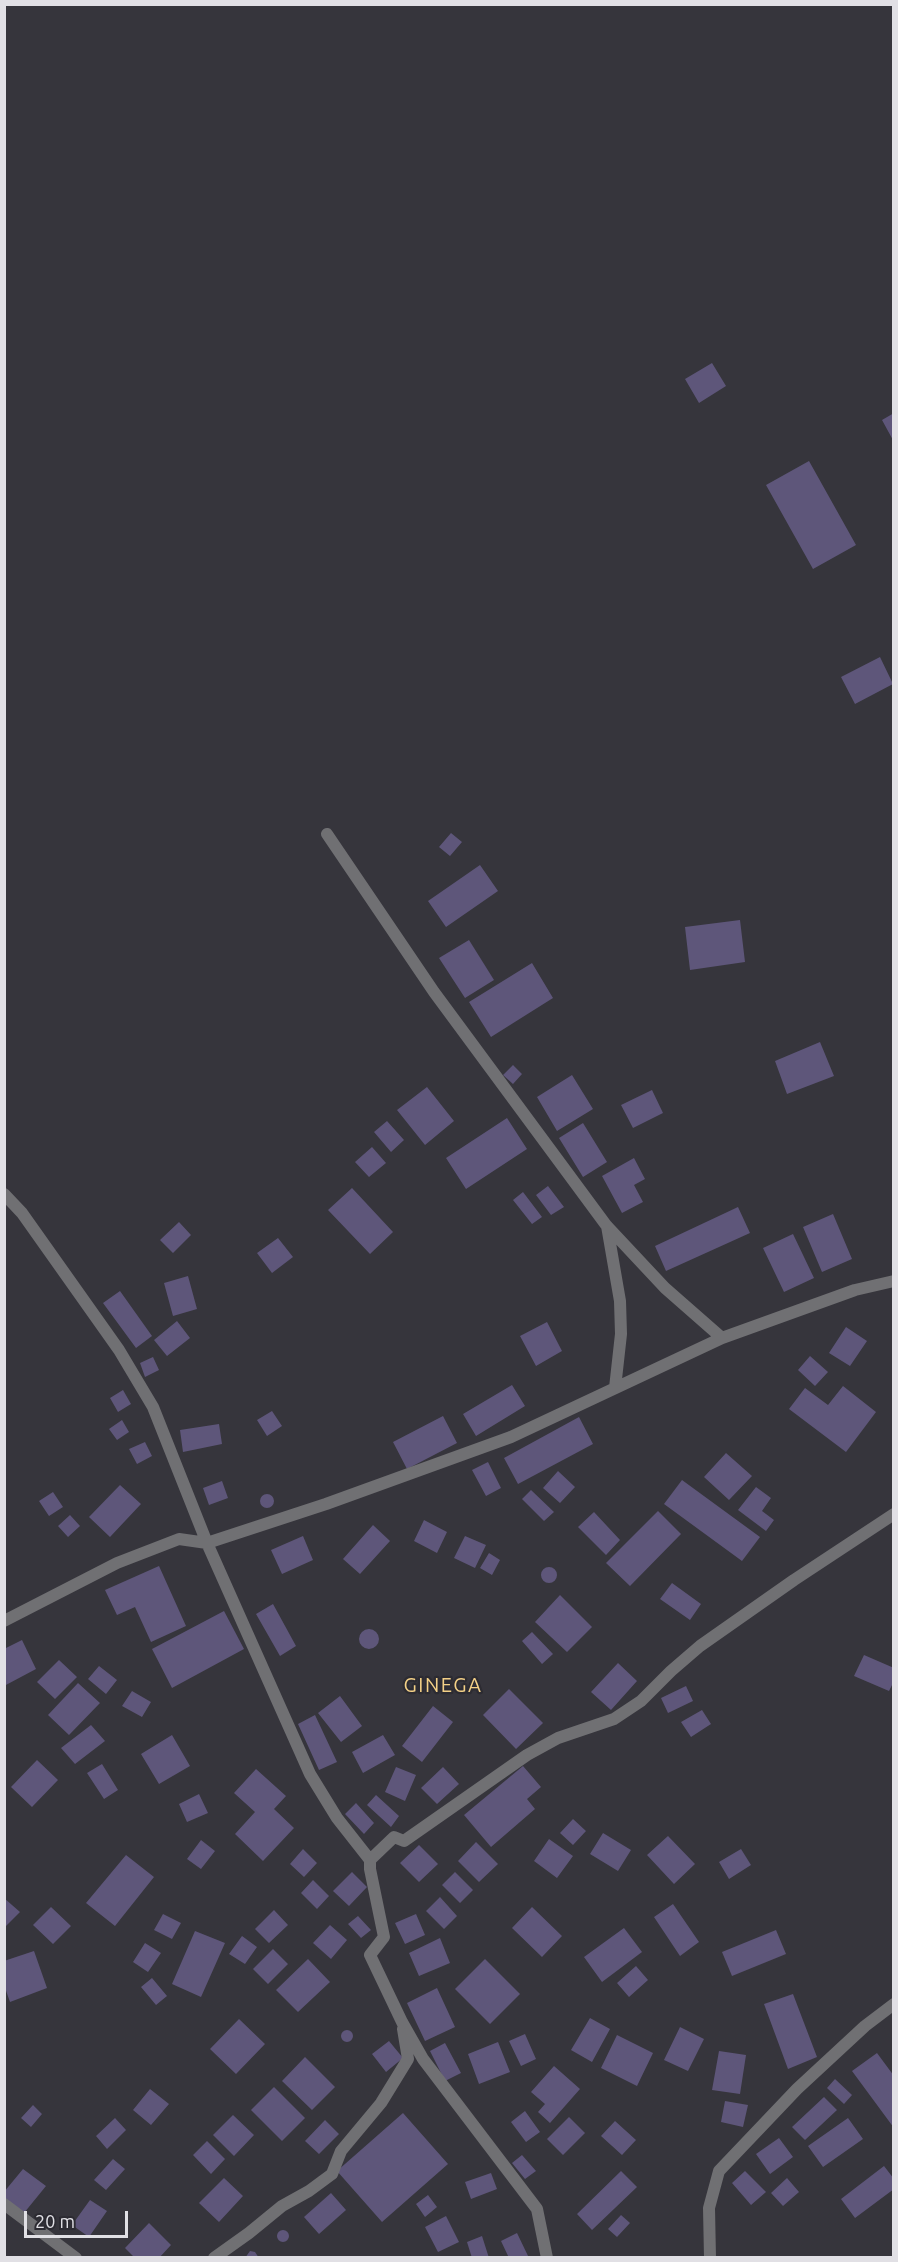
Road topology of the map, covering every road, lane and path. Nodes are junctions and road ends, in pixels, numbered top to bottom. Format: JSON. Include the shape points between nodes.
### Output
{"nodes":[{"id":1,"x":327,"y":834,"type":"dead end"},
{"id":2,"x":4,"y":1194,"type":"edge"},
{"id":3,"x":606,"y":1225,"type":"junction"},
{"id":4,"x":894,"y":1281,"type":"edge"},
{"id":5,"x":722,"y":1338,"type":"junction"},
{"id":6,"x":615,"y":1388,"type":"junction"},
{"id":7,"x":894,"y":1514,"type":"edge"},
{"id":8,"x":207,"y":1544,"type":"junction"},
{"id":9,"x":4,"y":1621,"type":"edge"},
{"id":10,"x":370,"y":1860,"type":"junction"},
{"id":11,"x":894,"y":2004,"type":"edge"},
{"id":12,"x":402,"y":2022,"type":"junction"},
{"id":13,"x":4,"y":2204,"type":"edge"},
{"id":14,"x":76,"y":2258,"type":"edge"},
{"id":15,"x":214,"y":2258,"type":"edge"},
{"id":16,"x":547,"y":2258,"type":"edge"},
{"id":17,"x":710,"y":2258,"type":"edge"}],
"edges":[{"from":1,"to":3,"type":"street","via":[[434,992]]},
{"from":2,"to":8,"type":"street","via":[[22,1213],[119,1350],[153,1407]]},
{"from":3,"to":5,"type":"street","via":[[665,1288]]},
{"from":3,"to":6,"type":"street","via":[[620,1300]]},
{"from":4,"to":5,"type":"street","via":[[855,1290]]},
{"from":5,"to":6,"type":"street"},
{"from":6,"to":8,"type":"street","via":[[511,1437]]},
{"from":7,"to":10,"type":"street","via":[[700,1646],[641,1701],[614,1719],[558,1738],[526,1755],[404,1840],[394,1837]]},
{"from":8,"to":9,"type":"street","via":[[179,1539],[117,1563]]},
{"from":8,"to":10,"type":"street","via":[[310,1774],[337,1818]]},
{"from":10,"to":12,"type":"street","via":[[384,1937],[370,1955]]},
{"from":11,"to":17,"type":"street","via":[[797,2089],[719,2171],[709,2208]]},
{"from":12,"to":15,"type":"street","via":[[408,2059],[381,2103],[341,2151],[332,2174]]},
{"from":12,"to":16,"type":"street","via":[[430,2069],[537,2209]]},
{"from":13,"to":14,"type":"street"}]}
